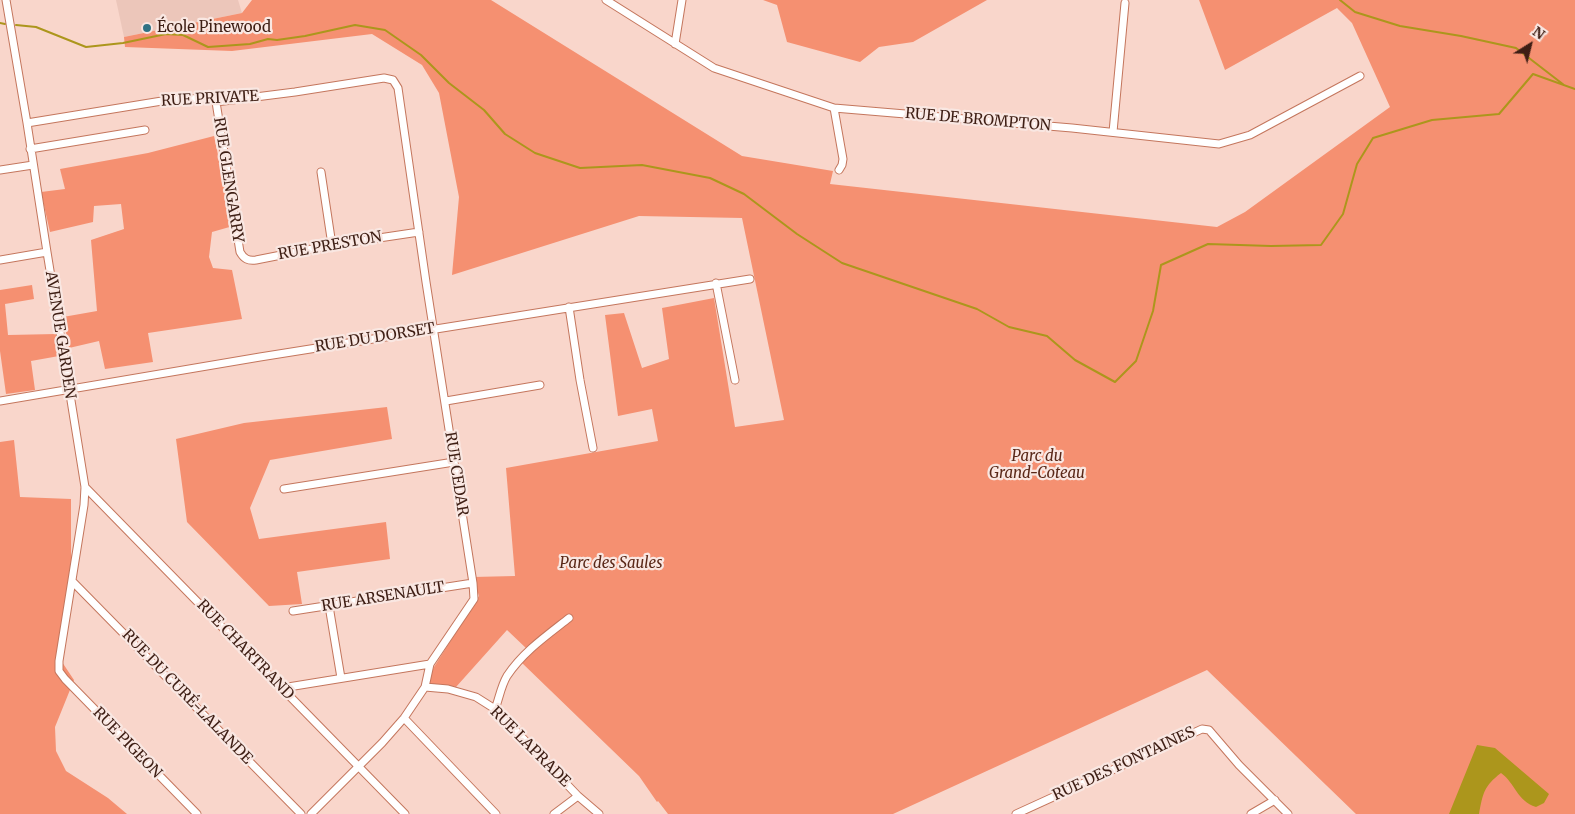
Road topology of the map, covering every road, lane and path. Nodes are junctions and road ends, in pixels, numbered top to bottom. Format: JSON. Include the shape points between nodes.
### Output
{"nodes":[{"id":1,"x":6,"y":0,"type":"edge"},
{"id":2,"x":606,"y":0,"type":"edge"},
{"id":3,"x":682,"y":0,"type":"edge"},
{"id":4,"x":1125,"y":3,"type":"dead end"},
{"id":5,"x":675,"y":44,"type":"junction"},
{"id":6,"x":1360,"y":76,"type":"dead end"},
{"id":7,"x":393,"y":80,"type":"joint"},
{"id":8,"x":216,"y":102,"type":"junction"},
{"id":9,"x":834,"y":108,"type":"junction"},
{"id":10,"x":28,"y":123,"type":"junction"},
{"id":11,"x":145,"y":130,"type":"dead end"},
{"id":12,"x":1113,"y":132,"type":"junction"},
{"id":13,"x":30,"y":149,"type":"junction"},
{"id":14,"x":33,"y":164,"type":"junction"},
{"id":15,"x":0,"y":170,"type":"edge"},
{"id":16,"x":839,"y":170,"type":"dead end"},
{"id":17,"x":321,"y":172,"type":"dead end"},
{"id":18,"x":419,"y":232,"type":"junction"},
{"id":19,"x":332,"y":245,"type":"junction"},
{"id":20,"x":47,"y":252,"type":"junction"},
{"id":21,"x":243,"y":258,"type":"joint"},
{"id":22,"x":0,"y":260,"type":"edge"},
{"id":23,"x":750,"y":279,"type":"dead end"},
{"id":24,"x":716,"y":283,"type":"junction"},
{"id":25,"x":569,"y":308,"type":"junction"},
{"id":26,"x":434,"y":329,"type":"junction"},
{"id":27,"x":736,"y":380,"type":"dead end"},
{"id":28,"x":540,"y":385,"type":"dead end"},
{"id":29,"x":69,"y":388,"type":"junction"},
{"id":30,"x":0,"y":400,"type":"edge"},
{"id":31,"x":446,"y":402,"type":"junction"},
{"id":32,"x":593,"y":448,"type":"dead end"},
{"id":33,"x":454,"y":462,"type":"junction"},
{"id":34,"x":86,"y":487,"type":"junction"},
{"id":35,"x":284,"y":489,"type":"dead end"},
{"id":36,"x":72,"y":580,"type":"junction"},
{"id":37,"x":473,"y":583,"type":"junction"},
{"id":38,"x":329,"y":606,"type":"junction"},
{"id":39,"x":293,"y":611,"type":"dead end"},
{"id":40,"x":569,"y":618,"type":"dead end"},
{"id":41,"x":430,"y":664,"type":"junction"},
{"id":42,"x":60,"y":671,"type":"joint"},
{"id":43,"x":341,"y":678,"type":"junction"},
{"id":44,"x":425,"y":687,"type":"junction"},
{"id":45,"x":282,"y":688,"type":"junction"},
{"id":46,"x":496,"y":709,"type":"junction"},
{"id":47,"x":404,"y":718,"type":"junction"},
{"id":48,"x":358,"y":768,"type":"junction"},
{"id":49,"x":578,"y":796,"type":"junction"},
{"id":50,"x":1274,"y":800,"type":"junction"},
{"id":51,"x":196,"y":814,"type":"edge"},
{"id":52,"x":301,"y":814,"type":"edge"},
{"id":53,"x":311,"y":814,"type":"edge"},
{"id":54,"x":405,"y":814,"type":"edge"},
{"id":55,"x":496,"y":814,"type":"edge"},
{"id":56,"x":554,"y":814,"type":"edge"},
{"id":57,"x":598,"y":814,"type":"edge"},
{"id":58,"x":1016,"y":814,"type":"edge"},
{"id":59,"x":1251,"y":814,"type":"edge"},
{"id":60,"x":1288,"y":814,"type":"edge"}],
"edges":[{"from":1,"to":10,"type":"street","name":"AVENUE GARDEN"},
{"from":2,"to":5,"type":"street","name":"RUE DE BROMPTON"},
{"from":3,"to":5,"type":"street"},
{"from":4,"to":12,"type":"street"},
{"from":5,"to":9,"type":"street","name":"RUE DE BROMPTON","via":[[726,74]]},
{"from":6,"to":12,"type":"street","name":"RUE DE BROMPTON","via":[[1250,135],[1219,144]]},
{"from":7,"to":8,"type":"street","name":"RUE PRIVATE","via":[[384,78]]},
{"from":7,"to":18,"type":"street","name":"RUE CEDAR","via":[[398,88]]},
{"from":8,"to":10,"type":"street","name":"RUE PRIVATE","via":[[207,98],[168,100]]},
{"from":8,"to":21,"type":"street","name":"RUE GLENGARRY"},
{"from":9,"to":12,"type":"street","name":"RUE DE BROMPTON"},
{"from":9,"to":16,"type":"street","via":[[842,159]]},
{"from":10,"to":13,"type":"street","name":"AVENUE GARDEN"},
{"from":11,"to":13,"type":"street"},
{"from":13,"to":14,"type":"street","name":"AVENUE GARDEN"},
{"from":14,"to":15,"type":"street"},
{"from":14,"to":20,"type":"street","name":"AVENUE GARDEN"},
{"from":17,"to":19,"type":"street"},
{"from":18,"to":19,"type":"street","name":"RUE PRESTON"},
{"from":18,"to":26,"type":"street","name":"RUE CEDAR"},
{"from":19,"to":21,"type":"street","name":"RUE PRESTON","via":[[256,260]]},
{"from":20,"to":22,"type":"street"},
{"from":20,"to":29,"type":"street","name":"AVENUE GARDEN"},
{"from":23,"to":24,"type":"street","name":"RUE DU DORSET"},
{"from":24,"to":25,"type":"street","name":"RUE DU DORSET"},
{"from":24,"to":27,"type":"street"},
{"from":25,"to":26,"type":"street","name":"RUE DU DORSET"},
{"from":25,"to":32,"type":"street"},
{"from":26,"to":29,"type":"street","name":"RUE DU DORSET"},
{"from":26,"to":31,"type":"street","name":"RUE CEDAR"},
{"from":28,"to":31,"type":"street"},
{"from":29,"to":30,"type":"street","name":"RUE DU DORSET"},
{"from":29,"to":34,"type":"street","name":"AVENUE GARDEN"},
{"from":31,"to":33,"type":"street","name":"RUE CEDAR"},
{"from":33,"to":35,"type":"street"},
{"from":33,"to":37,"type":"street","name":"RUE CEDAR"},
{"from":34,"to":36,"type":"street","name":"AVENUE GARDEN"},
{"from":34,"to":45,"type":"street","name":"RUE CHARTRAND"},
{"from":36,"to":42,"type":"street","name":"AVENUE GARDEN","via":[[58,661]]},
{"from":36,"to":52,"type":"street","name":"RUE DU CURÉ-LALANDE"},
{"from":37,"to":38,"type":"street","name":"RUE ARSENAULT"},
{"from":37,"to":41,"type":"street","name":"RUE CEDAR","via":[[474,598]]},
{"from":38,"to":39,"type":"street","name":"RUE ARSENAULT"},
{"from":38,"to":43,"type":"street"},
{"from":40,"to":46,"type":"street","via":[[520,659],[506,677]]},
{"from":41,"to":43,"type":"street"},
{"from":41,"to":44,"type":"street","name":"RUE CEDAR"},
{"from":42,"to":51,"type":"street","name":"RUE PIGEON"},
{"from":43,"to":45,"type":"street"},
{"from":44,"to":46,"type":"street","name":"RUE LAPRADE","via":[[476,696]]},
{"from":44,"to":47,"type":"street","name":"RUE CEDAR"},
{"from":45,"to":48,"type":"street","name":"RUE CHARTRAND"},
{"from":46,"to":49,"type":"street","name":"RUE LAPRADE"},
{"from":47,"to":48,"type":"street","name":"RUE CEDAR"},
{"from":47,"to":55,"type":"street"},
{"from":48,"to":53,"type":"street","name":"RUE CEDAR"},
{"from":48,"to":54,"type":"street","name":"RUE CHARTRAND"},
{"from":49,"to":56,"type":"street"},
{"from":49,"to":57,"type":"street","name":"RUE LAPRADE"},
{"from":50,"to":58,"type":"street","name":"RUE DES FONTAINES","via":[[1208,730],[1202,729]]},
{"from":50,"to":59,"type":"street"},
{"from":50,"to":60,"type":"street","name":"RUE DES FONTAINES"}]}
